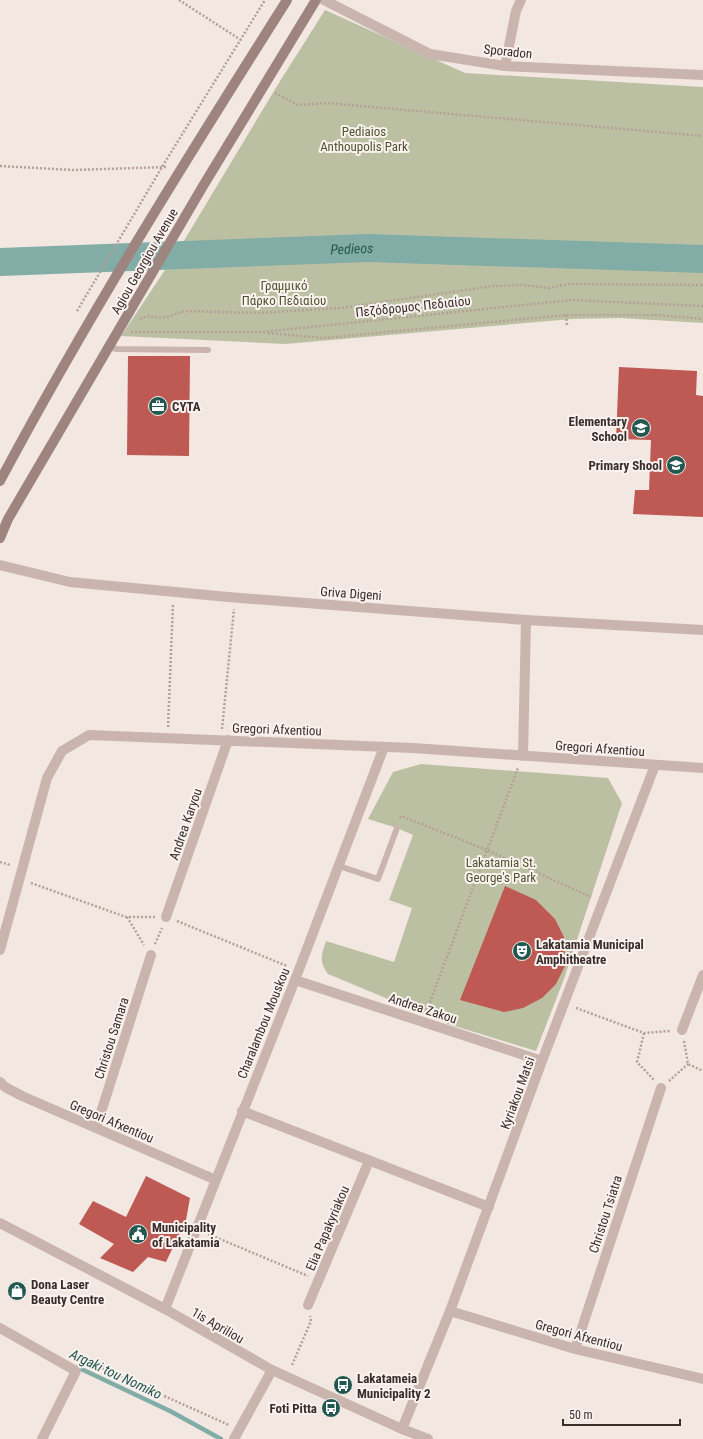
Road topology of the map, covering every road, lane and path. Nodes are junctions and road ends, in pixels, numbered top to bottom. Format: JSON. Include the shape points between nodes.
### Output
{"nodes":[{"id":1,"x":179,"y":0,"type":"edge"},
{"id":2,"x":264,"y":0,"type":"edge"},
{"id":3,"x":286,"y":0,"type":"edge"},
{"id":4,"x":316,"y":0,"type":"edge"},
{"id":5,"x":324,"y":0,"type":"edge"},
{"id":6,"x":521,"y":0,"type":"edge"},
{"id":7,"x":241,"y":40,"type":"junction"},
{"id":8,"x":505,"y":66,"type":"junction"},
{"id":9,"x":703,"y":75,"type":"edge"},
{"id":10,"x":269,"y":89,"type":"dead end"},
{"id":11,"x":703,"y":136,"type":"edge"},
{"id":12,"x":0,"y":166,"type":"edge"},
{"id":13,"x":162,"y":167,"type":"junction"},
{"id":14,"x":181,"y":167,"type":"junction"},
{"id":15,"x":703,"y":285,"type":"edge"},
{"id":16,"x":703,"y":306,"type":"edge"},
{"id":17,"x":77,"y":311,"type":"dead end"},
{"id":18,"x":566,"y":315,"type":"junction"},
{"id":19,"x":132,"y":317,"type":"junction"},
{"id":20,"x":703,"y":319,"type":"edge"},
{"id":21,"x":567,"y":325,"type":"dead end"},
{"id":22,"x":126,"y":332,"type":"dead end"},
{"id":23,"x":262,"y":332,"type":"junction"},
{"id":24,"x":108,"y":347,"type":"junction"},
{"id":25,"x":208,"y":350,"type":"dead end"},
{"id":26,"x":0,"y":481,"type":"edge"},
{"id":27,"x":0,"y":538,"type":"edge"},
{"id":28,"x":0,"y":565,"type":"edge"},
{"id":29,"x":173,"y":592,"type":"junction"},
{"id":30,"x":235,"y":598,"type":"junction"},
{"id":31,"x":526,"y":620,"type":"junction"},
{"id":32,"x":703,"y":630,"type":"edge"},
{"id":33,"x":167,"y":738,"type":"junction"},
{"id":34,"x":225,"y":740,"type":"junction"},
{"id":35,"x":384,"y":747,"type":"junction"},
{"id":36,"x":523,"y":756,"type":"junction"},
{"id":37,"x":655,"y":765,"type":"junction"},
{"id":38,"x":703,"y":768,"type":"edge"},
{"id":39,"x":397,"y":828,"type":"joint"},
{"id":40,"x":487,"y":850,"type":"junction"},
{"id":41,"x":339,"y":866,"type":"junction"},
{"id":42,"x":19,"y":879,"type":"junction"},
{"id":43,"x":603,"y":902,"type":"junction"},
{"id":44,"x":126,"y":917,"type":"junction"},
{"id":45,"x":166,"y":917,"type":"junction"},
{"id":46,"x":0,"y":950,"type":"edge"},
{"id":47,"x":151,"y":955,"type":"junction"},
{"id":48,"x":297,"y":975,"type":"junction"},
{"id":49,"x":703,"y":975,"type":"edge"},
{"id":50,"x":564,"y":1003,"type":"junction"},
{"id":51,"x":422,"y":1021,"type":"junction"},
{"id":52,"x":682,"y":1030,"type":"junction"},
{"id":53,"x":644,"y":1033,"type":"junction"},
{"id":54,"x":542,"y":1061,"type":"junction"},
{"id":55,"x":688,"y":1064,"type":"junction"},
{"id":56,"x":703,"y":1071,"type":"edge"},
{"id":57,"x":0,"y":1082,"type":"edge"},
{"id":58,"x":660,"y":1088,"type":"junction"},
{"id":59,"x":242,"y":1111,"type":"junction"},
{"id":60,"x":96,"y":1128,"type":"junction"},
{"id":61,"x":369,"y":1161,"type":"junction"},
{"id":62,"x":216,"y":1180,"type":"junction"},
{"id":63,"x":489,"y":1207,"type":"junction"},
{"id":64,"x":0,"y":1223,"type":"edge"},
{"id":65,"x":196,"y":1229,"type":"junction"},
{"id":66,"x":319,"y":1280,"type":"junction"},
{"id":67,"x":308,"y":1305,"type":"joint"},
{"id":68,"x":165,"y":1309,"type":"junction"},
{"id":69,"x":450,"y":1311,"type":"junction"},
{"id":70,"x":0,"y":1328,"type":"edge"},
{"id":71,"x":575,"y":1349,"type":"junction"},
{"id":72,"x":83,"y":1359,"type":"dead end"},
{"id":73,"x":272,"y":1370,"type":"junction"},
{"id":74,"x":287,"y":1377,"type":"junction"},
{"id":75,"x":703,"y":1379,"type":"edge"},
{"id":76,"x":240,"y":1427,"type":"junction"},
{"id":77,"x":402,"y":1429,"type":"junction"},
{"id":78,"x":42,"y":1439,"type":"edge"},
{"id":79,"x":234,"y":1439,"type":"edge"},
{"id":80,"x":428,"y":1439,"type":"edge"}],
"edges":[{"from":1,"to":7,"type":"path"},
{"from":2,"to":7,"type":"path"},
{"from":3,"to":14,"type":"main road","name":"Agiou Georgiou Avenue"},
{"from":4,"to":19,"type":"main road","name":"Agiou Georgiou Avenue","via":[[203,186]]},
{"from":5,"to":8,"type":"street","name":"Sporadon","via":[[430,54]]},
{"from":6,"to":8,"type":"street","via":[[516,11]]},
{"from":7,"to":13,"type":"path"},
{"from":8,"to":9,"type":"street","name":"Sporadon"},
{"from":10,"to":11,"type":"path","via":[[298,105],[326,103]]},
{"from":12,"to":13,"type":"path","via":[[73,170]]},
{"from":13,"to":14,"type":"path"},
{"from":13,"to":17,"type":"path"},
{"from":14,"to":26,"type":"main road","name":"Agiou Georgiou Avenue","via":[[46,394]]},
{"from":15,"to":19,"type":"path","via":[[568,284],[549,288],[522,285],[493,286],[341,308],[258,313],[185,310],[163,318]]},
{"from":16,"to":23,"type":"path","name":"Πεζόδρομος Πεδιαίου","via":[[572,300]]},
{"from":18,"to":20,"type":"path","via":[[658,315]]},
{"from":18,"to":21,"type":"path"},
{"from":18,"to":23,"type":"path","via":[[324,338]]},
{"from":19,"to":24,"type":"main road","name":"Agiou Georgiou Avenue"},
{"from":22,"to":23,"type":"path","name":"Πεζόδρομος Πεδιαίου"},
{"from":24,"to":25,"type":"lane"},
{"from":24,"to":27,"type":"main road","name":"Agiou Georgiou Avenue","via":[[8,519]]},
{"from":28,"to":29,"type":"street","name":"Griva Digeni","via":[[70,582]]},
{"from":29,"to":30,"type":"street","name":"Griva Digeni"},
{"from":29,"to":33,"type":"path"},
{"from":30,"to":31,"type":"street","name":"Griva Digeni"},
{"from":30,"to":34,"type":"path"},
{"from":31,"to":32,"type":"street","name":"Griva Digeni"},
{"from":31,"to":36,"type":"street"},
{"from":33,"to":34,"type":"street","name":"Gregori Afxentiou"},
{"from":33,"to":42,"type":"street","name":"Gregori Afxentiou","via":[[89,735],[62,751],[47,778]]},
{"from":34,"to":35,"type":"street","name":"Gregori Afxentiou"},
{"from":34,"to":45,"type":"street","name":"Andrea Karyou"},
{"from":35,"to":36,"type":"street","name":"Gregori Afxentiou"},
{"from":35,"to":41,"type":"street","name":"Charalambou Mouskou"},
{"from":36,"to":37,"type":"street","name":"Gregori Afxentiou"},
{"from":36,"to":40,"type":"path"},
{"from":37,"to":38,"type":"street","name":"Gregori Afxentiou"},
{"from":37,"to":43,"type":"street","name":"Kyriakou Matsi"},
{"from":39,"to":40,"type":"path","via":[[401,816]]},
{"from":39,"to":41,"type":"lane","via":[[378,879]]},
{"from":40,"to":43,"type":"path"},
{"from":40,"to":51,"type":"path"},
{"from":41,"to":48,"type":"street","name":"Charalambou Mouskou"},
{"from":42,"to":44,"type":"path"},
{"from":42,"to":46,"type":"street","name":"Gregori Afxentiou"},
{"from":43,"to":50,"type":"street","name":"Kyriakou Matsi"},
{"from":44,"to":45,"type":"path"},
{"from":44,"to":47,"type":"path"},
{"from":45,"to":47,"type":"path"},
{"from":45,"to":48,"type":"path"},
{"from":47,"to":60,"type":"street","name":"Christou Samara"},
{"from":48,"to":51,"type":"street","name":"Andrea Zakou"},
{"from":48,"to":59,"type":"street","name":"Charalambou Mouskou"},
{"from":49,"to":52,"type":"street"},
{"from":50,"to":53,"type":"path"},
{"from":50,"to":54,"type":"street","name":"Kyriakou Matsi"},
{"from":51,"to":54,"type":"street","name":"Andrea Zakou"},
{"from":52,"to":53,"type":"path"},
{"from":52,"to":55,"type":"path"},
{"from":53,"to":58,"type":"path","via":[[637,1062]]},
{"from":54,"to":63,"type":"street","name":"Kyriakou Matsi"},
{"from":55,"to":56,"type":"path"},
{"from":55,"to":58,"type":"path"},
{"from":57,"to":60,"type":"street","name":"Gregori Afxentiou","via":[[22,1096]]},
{"from":58,"to":71,"type":"street","name":"Christou Tsiatra"},
{"from":59,"to":61,"type":"street"},
{"from":59,"to":62,"type":"street","name":"Charalambou Mouskou"},
{"from":60,"to":62,"type":"street","name":"Gregori Afxentiou"},
{"from":61,"to":63,"type":"street"},
{"from":61,"to":66,"type":"street","name":"Elia Papakyriakou"},
{"from":62,"to":65,"type":"street","name":"Charalambou Mouskou"},
{"from":63,"to":69,"type":"street","name":"Kyriakou Matsi"},
{"from":64,"to":68,"type":"street","name":"1is Apriliou"},
{"from":65,"to":66,"type":"path"},
{"from":65,"to":68,"type":"street","name":"Charalambou Mouskou"},
{"from":66,"to":67,"type":"street","name":"Elia Papakyriakou"},
{"from":67,"to":74,"type":"path","via":[[311,1321]]},
{"from":68,"to":73,"type":"street","name":"1is Apriliou"},
{"from":69,"to":71,"type":"street","name":"Gregori Afxentiou"},
{"from":69,"to":77,"type":"street","name":"Kyriakou Matsi"},
{"from":70,"to":78,"type":"street","via":[[76,1371]]},
{"from":71,"to":75,"type":"street","name":"Gregori Afxentiou"},
{"from":72,"to":76,"type":"path"},
{"from":73,"to":74,"type":"street","name":"1is Apriliou"},
{"from":73,"to":76,"type":"street"},
{"from":74,"to":77,"type":"street","name":"1is Apriliou"},
{"from":76,"to":79,"type":"street"},
{"from":77,"to":80,"type":"street","name":"1is Apriliou"}]}
